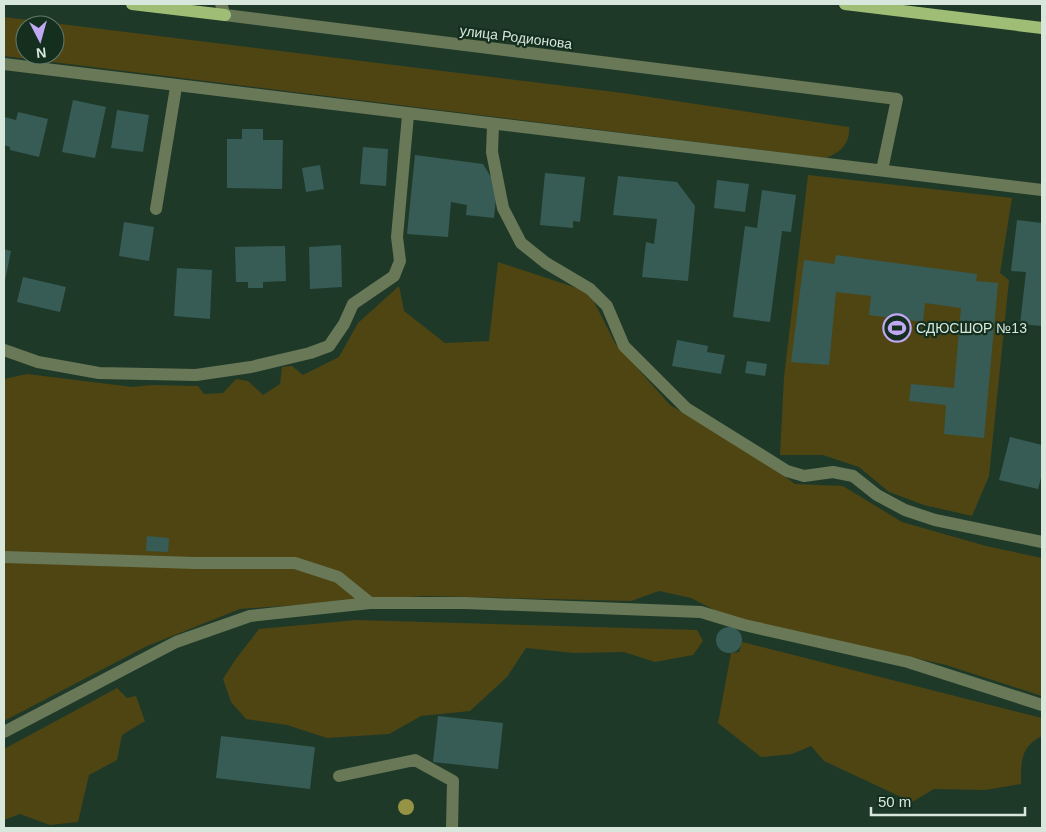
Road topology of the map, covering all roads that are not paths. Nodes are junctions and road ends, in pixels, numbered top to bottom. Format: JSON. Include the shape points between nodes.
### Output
{"nodes":[{"id":1,"x":132,"y":4,"type":"edge"},
{"id":2,"x":847,"y":4,"type":"edge"},
{"id":3,"x":223,"y":10,"type":"edge"},
{"id":4,"x":1042,"y":28,"type":"edge"},
{"id":5,"x":4,"y":64,"type":"edge"},
{"id":6,"x":176,"y":87,"type":"junction"},
{"id":7,"x":408,"y":115,"type":"junction"},
{"id":8,"x":492,"y":125,"type":"junction"},
{"id":9,"x":882,"y":170,"type":"junction"},
{"id":10,"x":1042,"y":190,"type":"edge"},
{"id":11,"x":156,"y":209,"type":"dead end"},
{"id":12,"x":4,"y":350,"type":"edge"},
{"id":13,"x":1042,"y":542,"type":"edge"},
{"id":14,"x":4,"y":557,"type":"edge"},
{"id":15,"x":370,"y":603,"type":"junction"},
{"id":16,"x":1042,"y":705,"type":"edge"},
{"id":17,"x":4,"y":732,"type":"edge"},
{"id":18,"x":340,"y":776,"type":"dead end"},
{"id":19,"x":452,"y":828,"type":"edge"}],
"edges":[{"from":1,"to":3,"type":"main road","name":"улица Родионова"},
{"from":2,"to":4,"type":"main road"},
{"from":3,"to":9,"type":"lane","name":"улица Родионова","via":[[897,99]]},
{"from":5,"to":6,"type":"lane"},
{"from":6,"to":7,"type":"lane"},
{"from":6,"to":11,"type":"lane"},
{"from":7,"to":8,"type":"lane"},
{"from":7,"to":12,"type":"lane","via":[[397,237],[400,261],[394,276],[353,304],[329,346],[251,367],[196,375],[99,373],[38,362]]},
{"from":8,"to":9,"type":"lane"},
{"from":8,"to":13,"type":"lane","via":[[492,152],[503,208],[521,244],[602,300],[624,346],[686,408],[787,471],[804,476],[833,472],[853,476],[877,495],[905,510],[935,520]]},
{"from":9,"to":10,"type":"lane"},
{"from":14,"to":15,"type":"lane","via":[[295,563],[338,577]]},
{"from":15,"to":16,"type":"lane","via":[[475,603],[702,612],[744,625],[908,662]]},
{"from":15,"to":17,"type":"lane","via":[[250,616],[176,642]]},
{"from":18,"to":19,"type":"lane","via":[[415,760],[453,781]]}]}
